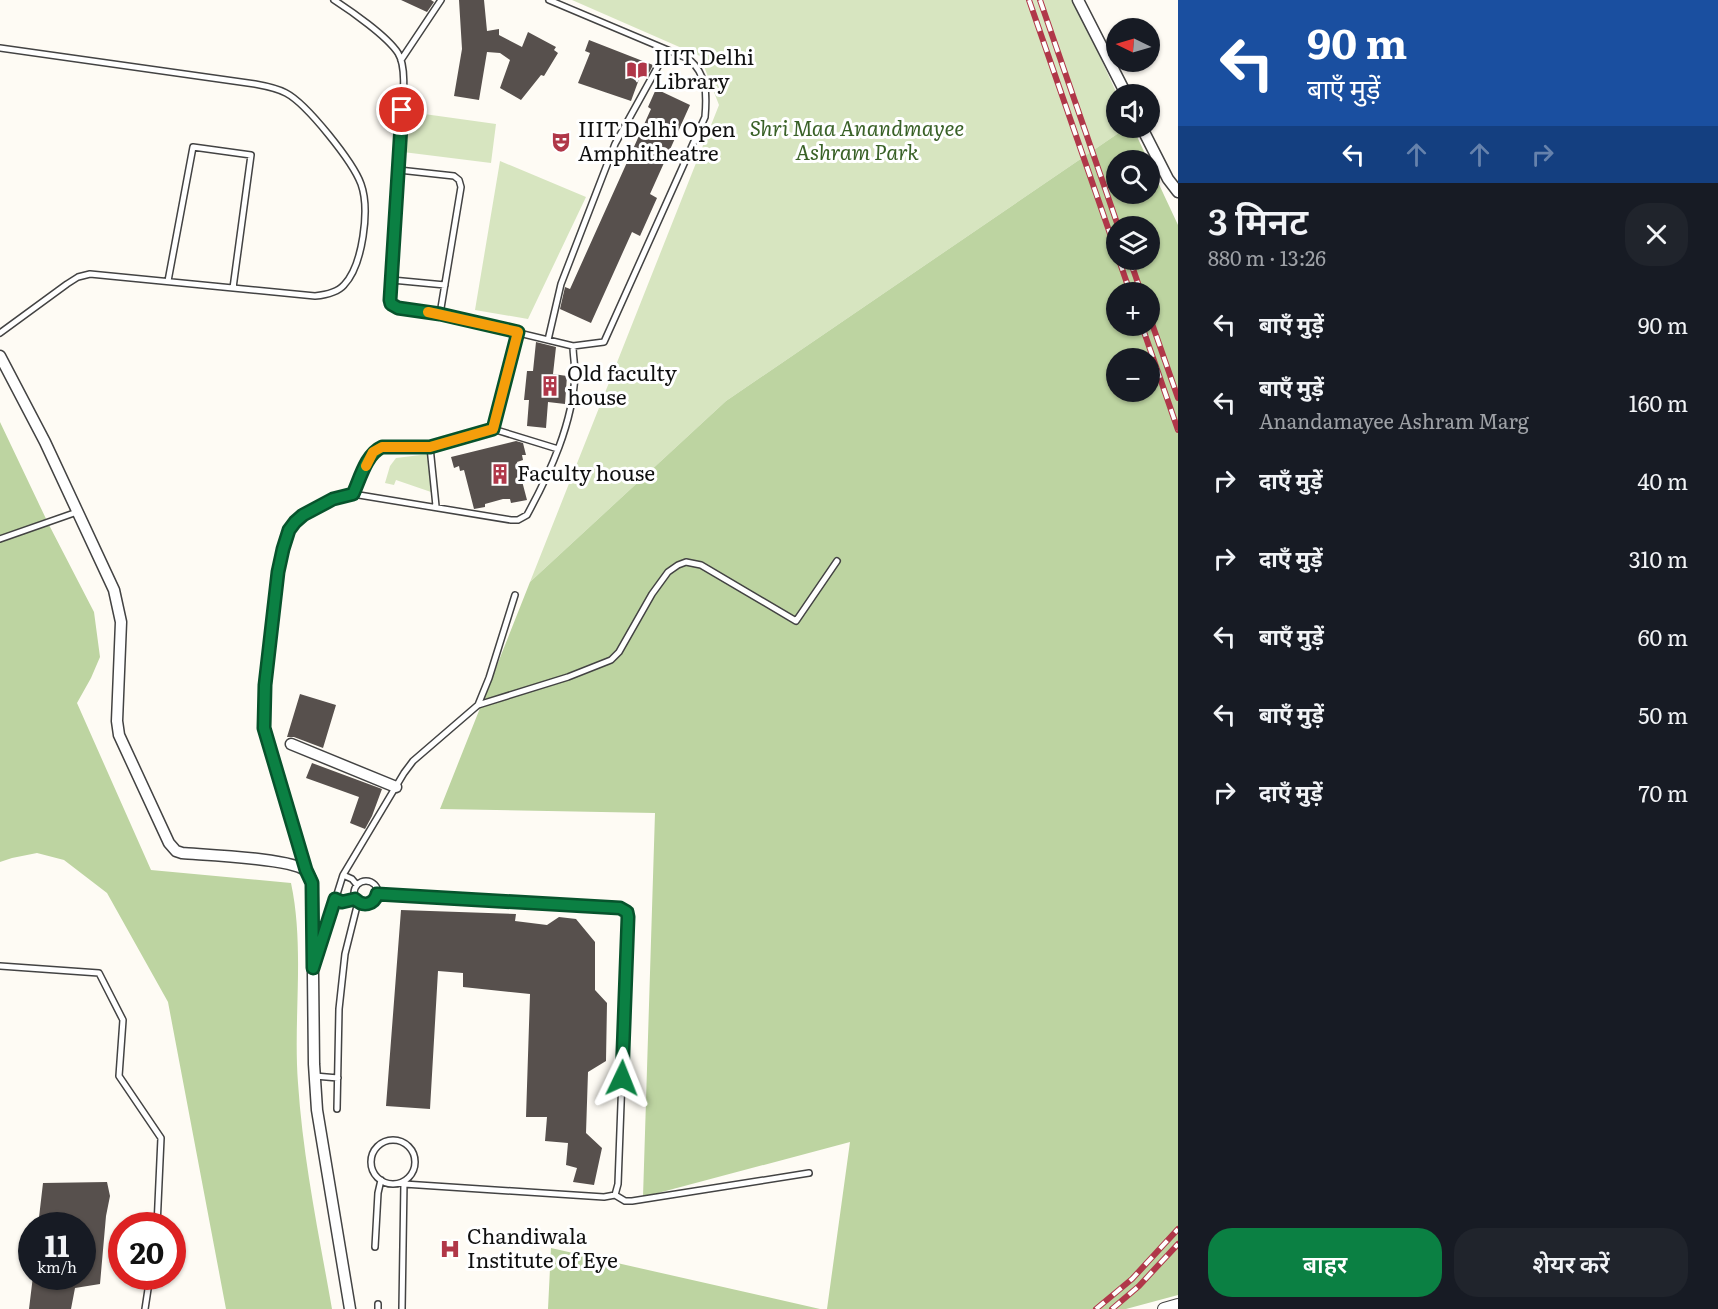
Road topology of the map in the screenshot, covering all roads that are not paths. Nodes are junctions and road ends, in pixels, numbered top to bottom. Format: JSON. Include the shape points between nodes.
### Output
{"nodes":[{"id":1,"x":334,"y":0,"type":"edge"},
{"id":2,"x":441,"y":0,"type":"edge"},
{"id":3,"x":549,"y":0,"type":"edge"},
{"id":4,"x":1078,"y":0,"type":"edge"},
{"id":5,"x":0,"y":48,"type":"edge"},
{"id":6,"x":666,"y":50,"type":"junction"},
{"id":7,"x":401,"y":60,"type":"junction"},
{"id":8,"x":1120,"y":84,"type":"edge"},
{"id":9,"x":1147,"y":138,"type":"edge"},
{"id":10,"x":399,"y":170,"type":"junction"},
{"id":11,"x":1178,"y":192,"type":"edge"},
{"id":12,"x":392,"y":280,"type":"junction"},
{"id":13,"x":168,"y":281,"type":"junction"},
{"id":14,"x":445,"y":285,"type":"junction"},
{"id":15,"x":233,"y":288,"type":"junction"},
{"id":16,"x":440,"y":314,"type":"junction"},
{"id":17,"x":518,"y":332,"type":"junction"},
{"id":18,"x":0,"y":333,"type":"edge"},
{"id":19,"x":548,"y":340,"type":"junction"},
{"id":20,"x":573,"y":346,"type":"junction"},
{"id":21,"x":0,"y":356,"type":"edge"},
{"id":22,"x":493,"y":429,"type":"junction"},
{"id":23,"x":430,"y":447,"type":"junction"},
{"id":24,"x":558,"y":449,"type":"junction"},
{"id":25,"x":353,"y":494,"type":"junction"},
{"id":26,"x":436,"y":506,"type":"junction"},
{"id":27,"x":78,"y":512,"type":"junction"},
{"id":28,"x":0,"y":539,"type":"edge"},
{"id":29,"x":837,"y":561,"type":"dead end"},
{"id":30,"x":515,"y":595,"type":"dead end"},
{"id":31,"x":478,"y":705,"type":"junction"},
{"id":32,"x":291,"y":744,"type":"dead end"},
{"id":33,"x":396,"y":786,"type":"junction"},
{"id":34,"x":306,"y":870,"type":"junction"},
{"id":35,"x":343,"y":875,"type":"junction"},
{"id":36,"x":357,"y":885,"type":"junction"},
{"id":37,"x":377,"y":894,"type":"junction"},
{"id":38,"x":335,"y":899,"type":"junction"},
{"id":39,"x":357,"y":900,"type":"junction"},
{"id":40,"x":0,"y":966,"type":"edge"},
{"id":41,"x":313,"y":968,"type":"junction"},
{"id":42,"x":315,"y":1076,"type":"junction"},
{"id":43,"x":338,"y":1078,"type":"junction"},
{"id":44,"x":337,"y":1109,"type":"dead end"},
{"id":45,"x":809,"y":1173,"type":"dead end"},
{"id":46,"x":381,"y":1180,"type":"junction"},
{"id":47,"x":404,"y":1182,"type":"junction"},
{"id":48,"x":615,"y":1195,"type":"junction"},
{"id":49,"x":158,"y":1212,"type":"edge"},
{"id":50,"x":375,"y":1247,"type":"dead end"},
{"id":51,"x":148,"y":1290,"type":"edge"},
{"id":52,"x":1178,"y":1305,"type":"edge"},
{"id":53,"x":145,"y":1309,"type":"edge"},
{"id":54,"x":350,"y":1309,"type":"edge"},
{"id":55,"x":402,"y":1309,"type":"edge"},
{"id":56,"x":1164,"y":1309,"type":"edge"}],
"edges":[{"from":1,"to":7,"type":"lane","via":[[386,39]]},
{"from":2,"to":7,"type":"lane"},
{"from":3,"to":6,"type":"lane"},
{"from":4,"to":8,"type":"street"},
{"from":5,"to":15,"type":"lane","via":[[255,84],[287,93],[309,112],[354,170],[361,185],[364,224],[356,268],[344,285],[329,294]]},
{"from":6,"to":19,"type":"lane","via":[[615,144],[561,284]]},
{"from":6,"to":20,"type":"lane","via":[[696,65],[707,92],[705,117],[604,342]]},
{"from":7,"to":10,"type":"lane"},
{"from":9,"to":11,"type":"street"},
{"from":10,"to":12,"type":"lane"},
{"from":10,"to":14,"type":"lane","via":[[459,180],[461,195]]},
{"from":12,"to":14,"type":"lane"},
{"from":12,"to":16,"type":"lane","via":[[390,300],[394,306]]},
{"from":13,"to":15,"type":"lane"},
{"from":13,"to":15,"type":"lane","via":[[193,147],[251,154]]},
{"from":13,"to":18,"type":"lane","via":[[106,275],[78,277]]},
{"from":14,"to":16,"type":"lane"},
{"from":16,"to":17,"type":"lane"},
{"from":17,"to":19,"type":"lane"},
{"from":17,"to":22,"type":"lane"},
{"from":19,"to":20,"type":"lane"},
{"from":20,"to":24,"type":"lane","via":[[570,404]]},
{"from":21,"to":27,"type":"street"},
{"from":22,"to":23,"type":"lane"},
{"from":22,"to":24,"type":"lane"},
{"from":23,"to":25,"type":"lane","via":[[378,448]]},
{"from":23,"to":26,"type":"lane"},
{"from":24,"to":26,"type":"lane","via":[[535,501],[523,518],[511,520]]},
{"from":25,"to":26,"type":"lane"},
{"from":25,"to":34,"type":"lane","via":[[333,499],[295,522],[289,530],[278,572],[264,694],[264,728]]},
{"from":27,"to":28,"type":"lane"},
{"from":27,"to":34,"type":"street","via":[[114,590],[121,622],[119,735],[169,843],[182,853],[286,862]]},
{"from":29,"to":31,"type":"lane","via":[[796,621],[701,565],[678,565],[652,594],[611,660]]},
{"from":30,"to":31,"type":"lane"},
{"from":31,"to":33,"type":"lane","via":[[412,761]]},
{"from":32,"to":33,"type":"street"},
{"from":33,"to":35,"type":"lane"},
{"from":34,"to":41,"type":"street","via":[[312,883]]},
{"from":35,"to":36,"type":"lane"},
{"from":35,"to":38,"type":"lane"},
{"from":36,"to":37,"type":"lane","via":[[370,882]]},
{"from":36,"to":39,"type":"lane"},
{"from":37,"to":39,"type":"lane","via":[[368,904]]},
{"from":37,"to":48,"type":"lane","via":[[620,908],[627,912]]},
{"from":38,"to":39,"type":"lane"},
{"from":38,"to":41,"type":"lane"},
{"from":39,"to":43,"type":"lane","via":[[345,954],[339,1009]]},
{"from":40,"to":49,"type":"lane","via":[[99,973],[123,1020],[119,1077],[161,1138]]},
{"from":41,"to":42,"type":"street"},
{"from":42,"to":43,"type":"lane"},
{"from":42,"to":54,"type":"street","via":[[325,1165]]},
{"from":43,"to":44,"type":"lane"},
{"from":45,"to":48,"type":"lane","via":[[632,1201]]},
{"from":46,"to":47,"type":"lane"},
{"from":46,"to":47,"type":"lane","via":[[372,1170],[372,1156],[380,1144],[394,1140],[407,1146],[414,1158],[412,1173]]},
{"from":46,"to":50,"type":"lane"},
{"from":47,"to":48,"type":"lane"},
{"from":47,"to":55,"type":"lane"},
{"from":51,"to":53,"type":"lane"},
{"from":52,"to":56,"type":"street"}]}
